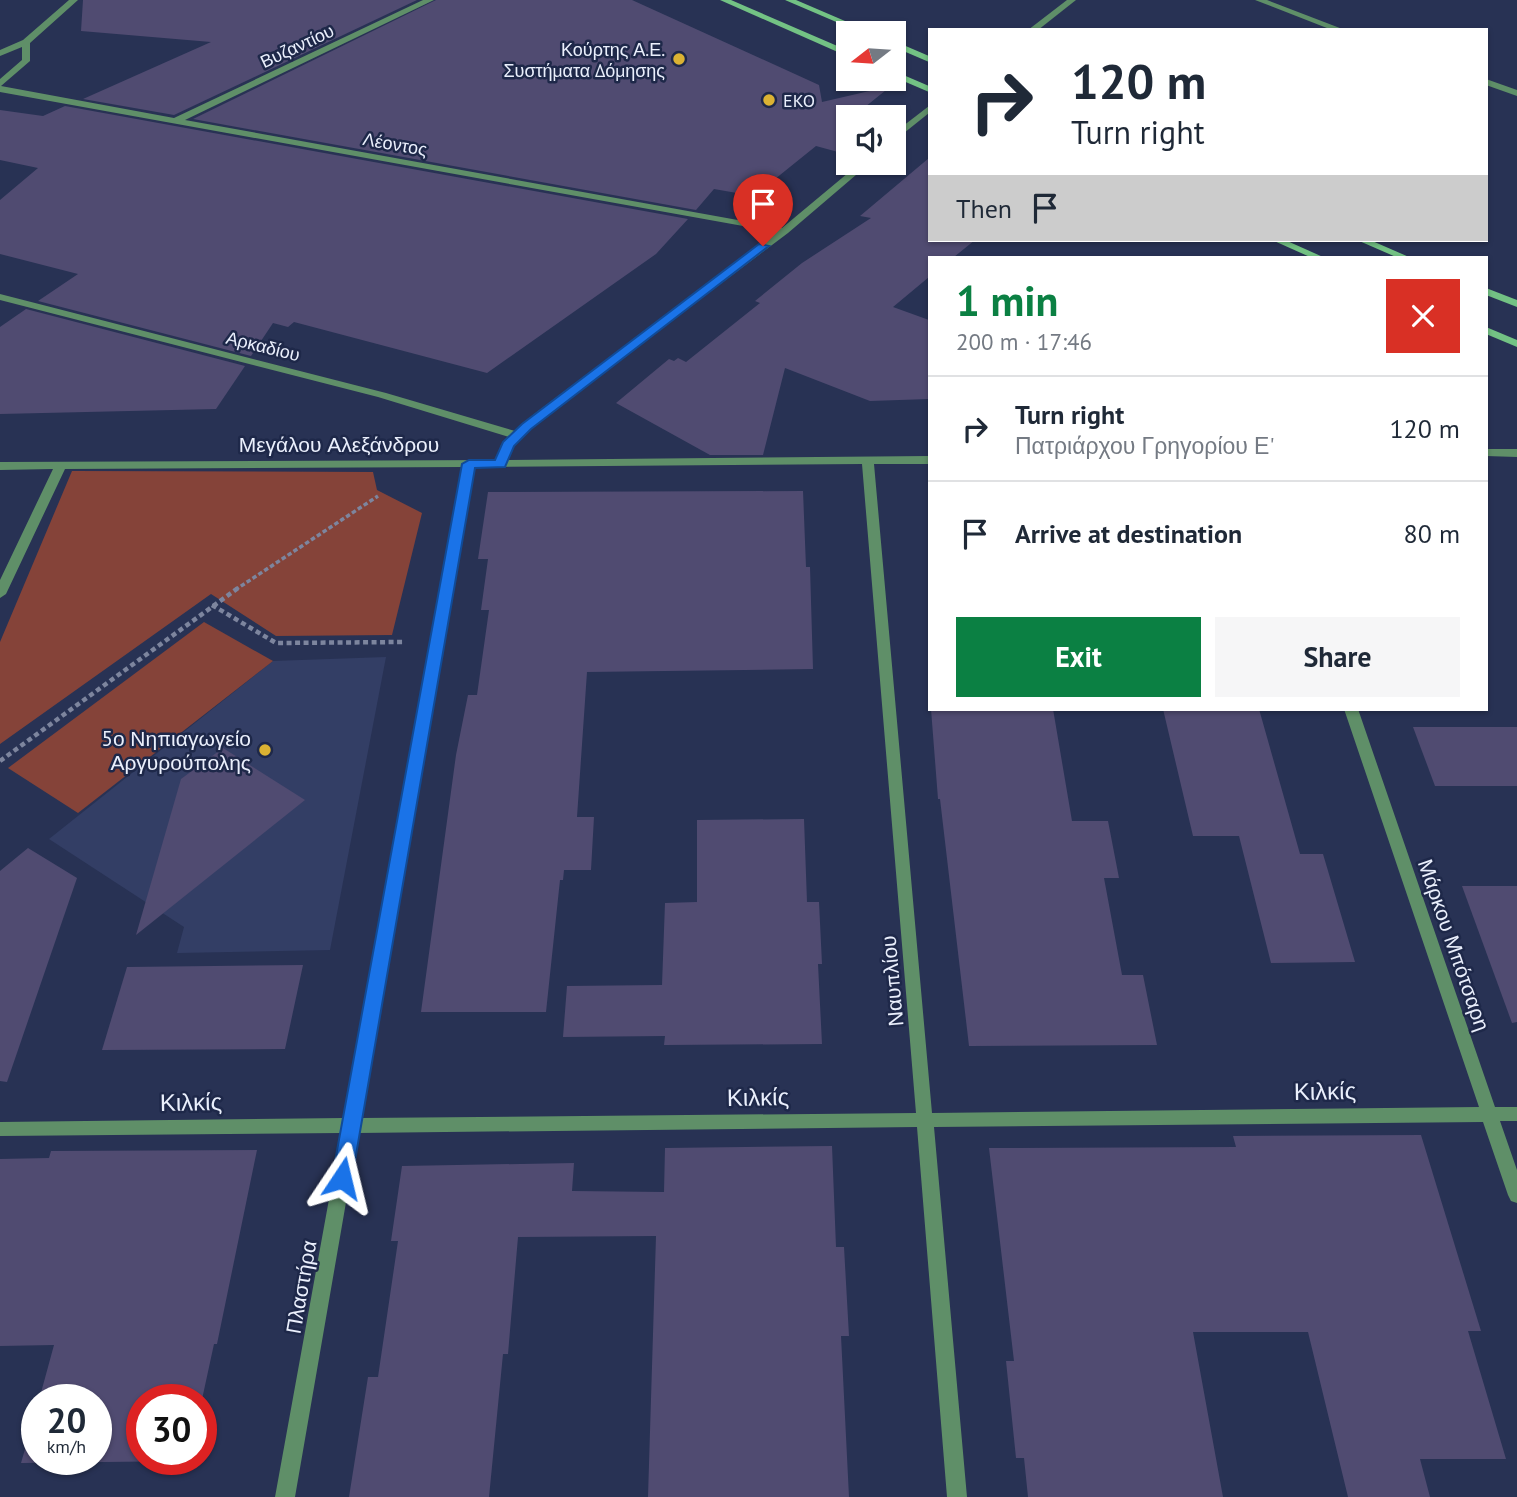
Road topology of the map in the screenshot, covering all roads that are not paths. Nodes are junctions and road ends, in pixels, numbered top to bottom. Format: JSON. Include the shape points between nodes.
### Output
{"nodes":[{"id":1,"x":74,"y":0,"type":"edge"},
{"id":2,"x":430,"y":0,"type":"edge"},
{"id":3,"x":724,"y":0,"type":"edge"},
{"id":4,"x":789,"y":0,"type":"edge"},
{"id":5,"x":1072,"y":0,"type":"edge"},
{"id":6,"x":1259,"y":0,"type":"edge"},
{"id":7,"x":840,"y":21,"type":"edge"},
{"id":8,"x":1035,"y":28,"type":"edge"},
{"id":9,"x":1336,"y":28,"type":"edge"},
{"id":10,"x":26,"y":42,"type":"junction"},
{"id":11,"x":836,"y":48,"type":"edge"},
{"id":12,"x":906,"y":49,"type":"edge"},
{"id":13,"x":0,"y":53,"type":"edge"},
{"id":14,"x":928,"y":59,"type":"edge"},
{"id":15,"x":906,"y":79,"type":"edge"},
{"id":16,"x":1488,"y":83,"type":"edge"},
{"id":17,"x":0,"y":87,"type":"edge"},
{"id":18,"x":928,"y":89,"type":"edge"},
{"id":19,"x":1517,"y":93,"type":"edge"},
{"id":20,"x":928,"y":110,"type":"edge"},
{"id":21,"x":177,"y":120,"type":"junction"},
{"id":22,"x":906,"y":128,"type":"edge"},
{"id":23,"x":851,"y":175,"type":"edge"},
{"id":24,"x":784,"y":231,"type":"junction"},
{"id":25,"x":1282,"y":242,"type":"edge"},
{"id":26,"x":1367,"y":242,"type":"edge"},
{"id":27,"x":1316,"y":256,"type":"edge"},
{"id":28,"x":1402,"y":256,"type":"edge"},
{"id":29,"x":1488,"y":292,"type":"edge"},
{"id":30,"x":0,"y":297,"type":"edge"},
{"id":31,"x":1517,"y":304,"type":"edge"},
{"id":32,"x":1488,"y":331,"type":"edge"},
{"id":33,"x":1517,"y":344,"type":"edge"},
{"id":34,"x":516,"y":435,"type":"junction"},
{"id":35,"x":1488,"y":453,"type":"edge"},
{"id":36,"x":1517,"y":453,"type":"edge"},
{"id":37,"x":928,"y":460,"type":"edge"},
{"id":38,"x":868,"y":461,"type":"junction"},
{"id":39,"x":469,"y":464,"type":"junction"},
{"id":40,"x":501,"y":464,"type":"junction"},
{"id":41,"x":60,"y":466,"type":"junction"},
{"id":42,"x":0,"y":467,"type":"edge"},
{"id":43,"x":0,"y":594,"type":"edge"},
{"id":44,"x":1352,"y":711,"type":"edge"},
{"id":45,"x":1489,"y":1114,"type":"junction"},
{"id":46,"x":1517,"y":1114,"type":"edge"},
{"id":47,"x":925,"y":1120,"type":"junction"},
{"id":48,"x":351,"y":1125,"type":"junction"},
{"id":49,"x":0,"y":1129,"type":"edge"},
{"id":50,"x":1517,"y":1195,"type":"edge"},
{"id":51,"x":285,"y":1497,"type":"edge"},
{"id":52,"x":957,"y":1497,"type":"edge"}],
"edges":[{"from":1,"to":10,"type":"street"},
{"from":2,"to":21,"type":"street","name":"Βυζαντίου"},
{"from":3,"to":11,"type":"main road"},
{"from":4,"to":7,"type":"main road"},
{"from":5,"to":8,"type":"street"},
{"from":6,"to":9,"type":"street"},
{"from":10,"to":13,"type":"street"},
{"from":10,"to":17,"type":"street","via":[[26,61]]},
{"from":12,"to":14,"type":"main road"},
{"from":15,"to":18,"type":"main road"},
{"from":16,"to":19,"type":"street"},
{"from":17,"to":21,"type":"street","name":"Λέοντος"},
{"from":20,"to":22,"type":"street"},
{"from":21,"to":24,"type":"street","name":"Λέοντος"},
{"from":23,"to":24,"type":"street"},
{"from":24,"to":34,"type":"street"},
{"from":25,"to":27,"type":"main road"},
{"from":26,"to":28,"type":"main road"},
{"from":29,"to":31,"type":"main road"},
{"from":30,"to":34,"type":"street","name":"Αρκαδίου","via":[[382,395]]},
{"from":32,"to":33,"type":"main road"},
{"from":34,"to":40,"type":"street"},
{"from":35,"to":36,"type":"street"},
{"from":37,"to":38,"type":"street","name":"Μεγάλου Αλεξάνδρου"},
{"from":38,"to":40,"type":"street","name":"Μεγάλου Αλεξάνδρου"},
{"from":38,"to":47,"type":"street","name":"Ναυπλίου"},
{"from":39,"to":40,"type":"street","name":"Μεγάλου Αλεξάνδρου"},
{"from":39,"to":41,"type":"street","name":"Μεγάλου Αλεξάνδρου"},
{"from":39,"to":48,"type":"street","name":"Πλαστήρα"},
{"from":41,"to":42,"type":"street","name":"Μεγάλου Αλεξάνδρου"},
{"from":41,"to":43,"type":"street"},
{"from":44,"to":45,"type":"street","name":"Μάρκου Μπότσαρη"},
{"from":45,"to":46,"type":"street","name":"Κιλκίς"},
{"from":45,"to":47,"type":"street","name":"Κιλκίς"},
{"from":45,"to":50,"type":"street","name":"Μάρκου Μπότσαρη"},
{"from":47,"to":48,"type":"street","name":"Κιλκίς"},
{"from":47,"to":52,"type":"street","name":"Ναυπλίου"},
{"from":48,"to":49,"type":"street","name":"Κιλκίς"},
{"from":48,"to":51,"type":"street","name":"Πλαστήρα"}]}
